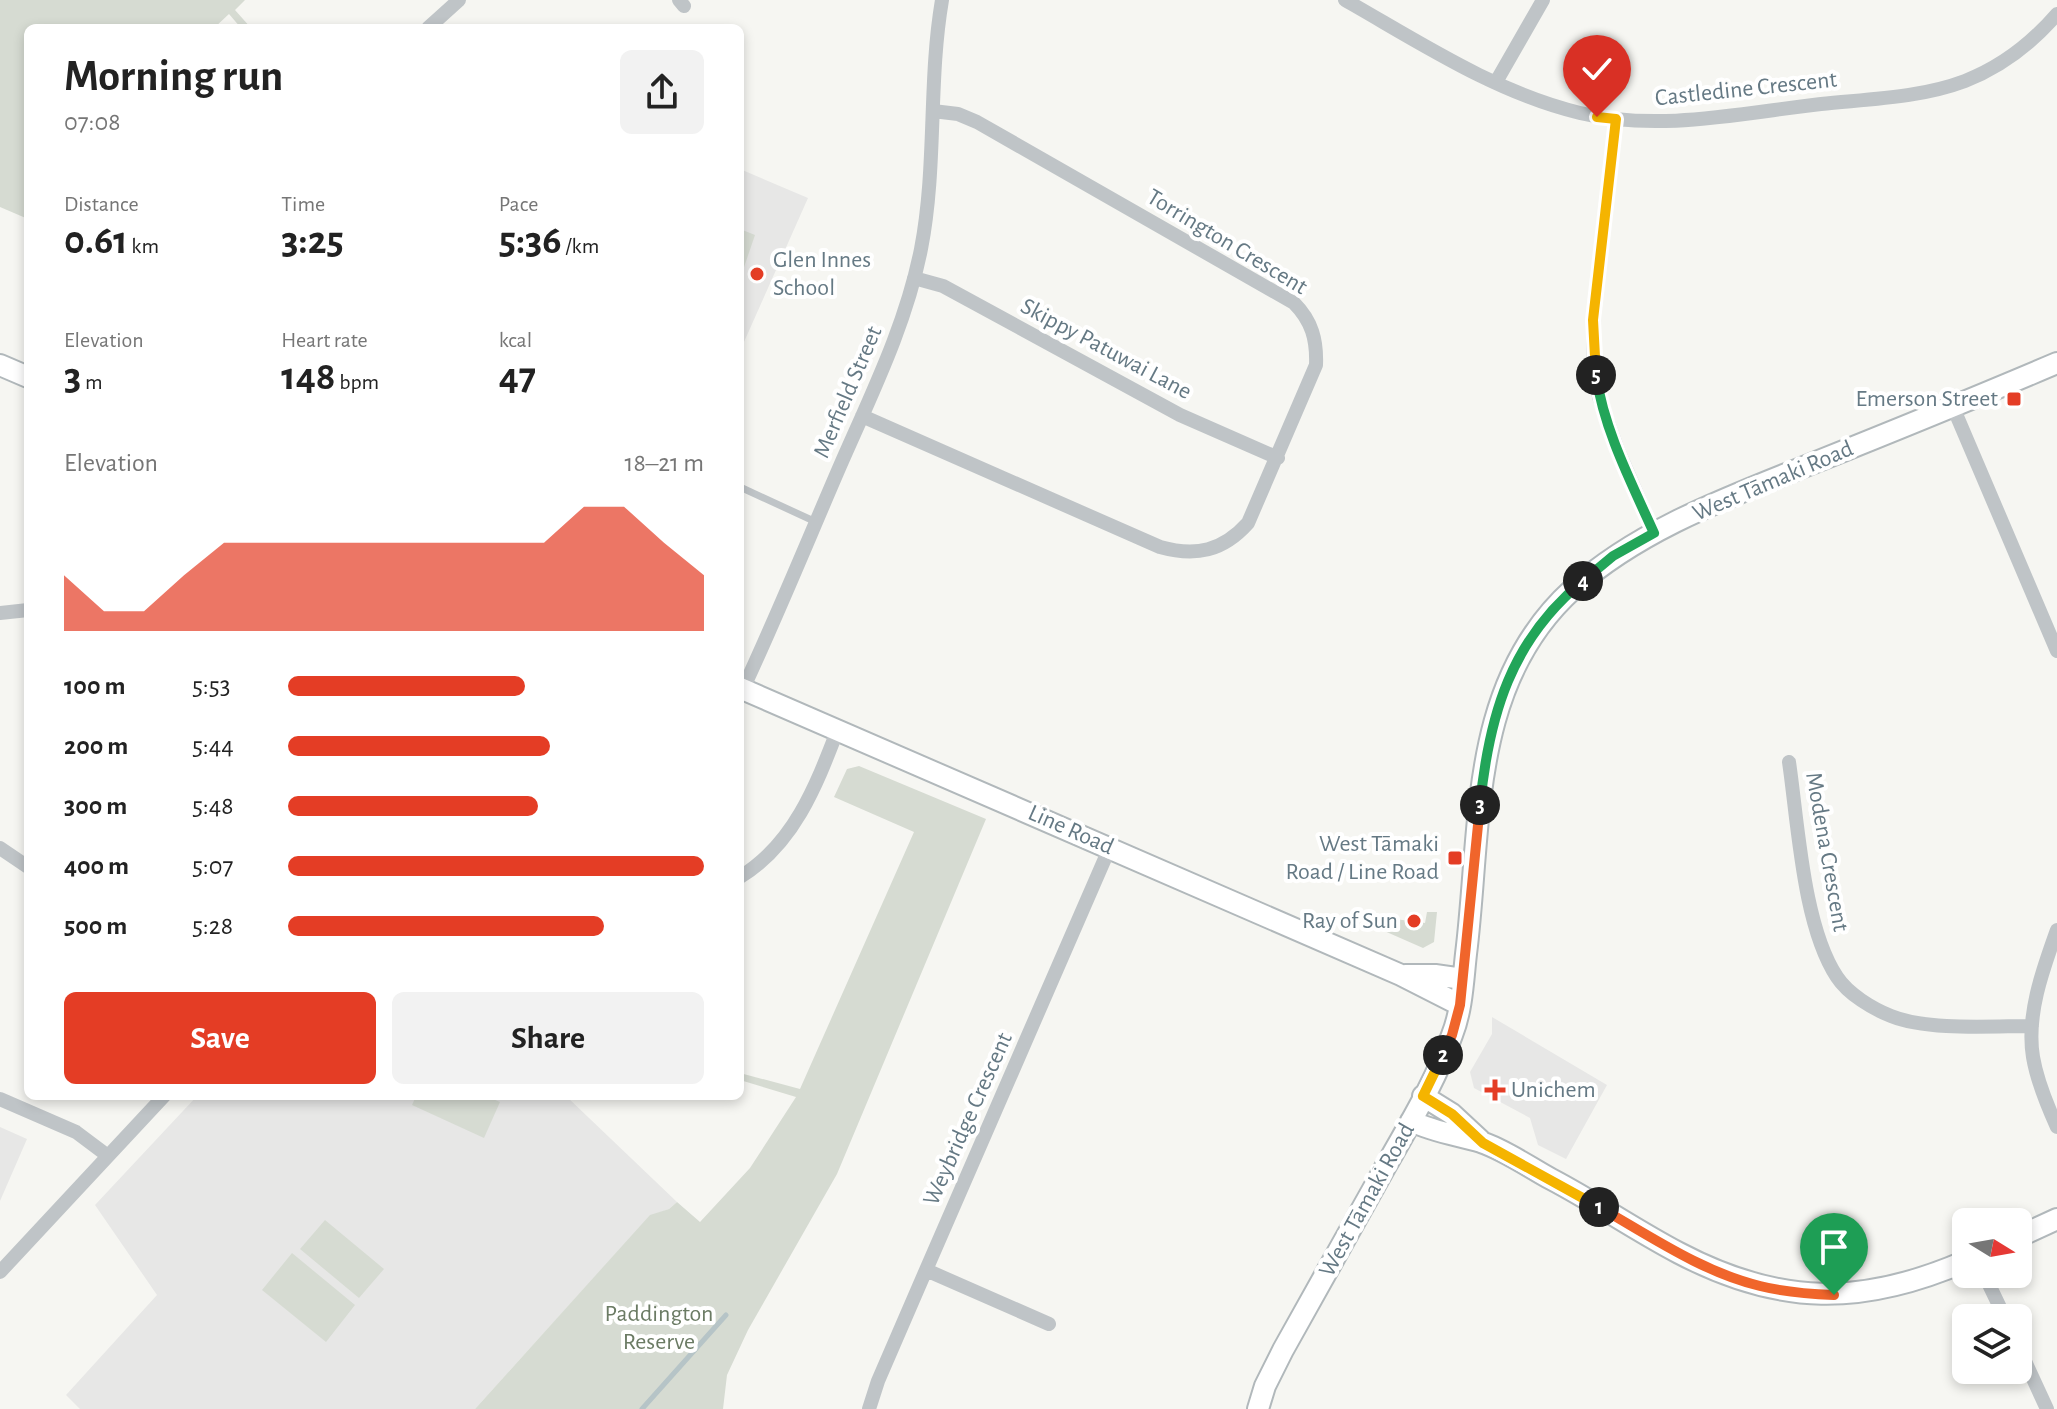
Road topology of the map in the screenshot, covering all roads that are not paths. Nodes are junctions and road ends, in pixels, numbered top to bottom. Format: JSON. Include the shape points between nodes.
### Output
{"nodes":[{"id":1,"x":459,"y":0,"type":"edge"},
{"id":2,"x":942,"y":0,"type":"edge"},
{"id":3,"x":1345,"y":0,"type":"edge"},
{"id":4,"x":1543,"y":0,"type":"edge"},
{"id":5,"x":2057,"y":14,"type":"edge"},
{"id":6,"x":432,"y":24,"type":"edge"},
{"id":7,"x":1496,"y":82,"type":"junction"},
{"id":8,"x":933,"y":111,"type":"junction"},
{"id":9,"x":1616,"y":119,"type":"junction"},
{"id":10,"x":914,"y":278,"type":"junction"},
{"id":11,"x":2057,"y":363,"type":"edge"},
{"id":12,"x":0,"y":365,"type":"edge"},
{"id":13,"x":24,"y":375,"type":"edge"},
{"id":14,"x":1953,"y":407,"type":"junction"},
{"id":15,"x":862,"y":416,"type":"junction"},
{"id":16,"x":1278,"y":458,"type":"junction"},
{"id":17,"x":744,"y":489,"type":"edge"},
{"id":18,"x":816,"y":522,"type":"junction"},
{"id":19,"x":1654,"y":533,"type":"junction"},
{"id":20,"x":24,"y":610,"type":"edge"},
{"id":21,"x":0,"y":613,"type":"edge"},
{"id":22,"x":2056,"y":642,"type":"edge"},
{"id":23,"x":744,"y":682,"type":"edge"},
{"id":24,"x":744,"y":690,"type":"edge"},
{"id":25,"x":838,"y":729,"type":"junction"},
{"id":26,"x":1789,"y":762,"type":"dead end"},
{"id":27,"x":1110,"y":847,"type":"junction"},
{"id":28,"x":0,"y":848,"type":"edge"},
{"id":29,"x":24,"y":864,"type":"edge"},
{"id":30,"x":744,"y":874,"type":"edge"},
{"id":31,"x":2057,"y":930,"type":"edge"},
{"id":32,"x":1401,"y":975,"type":"junction"},
{"id":33,"x":1463,"y":979,"type":"junction"},
{"id":34,"x":1460,"y":1005,"type":"junction"},
{"id":35,"x":2032,"y":1026,"type":"junction"},
{"id":36,"x":1423,"y":1096,"type":"junction"},
{"id":37,"x":0,"y":1099,"type":"edge"},
{"id":38,"x":160,"y":1100,"type":"edge"},
{"id":39,"x":1411,"y":1121,"type":"junction"},
{"id":40,"x":2057,"y":1127,"type":"edge"},
{"id":41,"x":1483,"y":1143,"type":"junction"},
{"id":42,"x":108,"y":1156,"type":"junction"},
{"id":43,"x":2057,"y":1219,"type":"edge"},
{"id":44,"x":2032,"y":1231,"type":"edge"},
{"id":45,"x":1952,"y":1267,"type":"edge"},
{"id":46,"x":926,"y":1270,"type":"junction"},
{"id":47,"x":0,"y":1272,"type":"edge"},
{"id":48,"x":1049,"y":1324,"type":"dead end"},
{"id":49,"x":2032,"y":1376,"type":"edge"},
{"id":50,"x":869,"y":1409,"type":"edge"},
{"id":51,"x":1258,"y":1409,"type":"edge"},
{"id":52,"x":2047,"y":1409,"type":"edge"}],
"edges":[{"from":1,"to":6,"type":"street"},
{"from":2,"to":8,"type":"street","name":"Merfield Street"},
{"from":3,"to":7,"type":"street","name":"Castledine Crescent"},
{"from":4,"to":7,"type":"street"},
{"from":5,"to":9,"type":"street","name":"Castledine Crescent","via":[[2028,45],[1982,74],[1949,87],[1678,121]]},
{"from":7,"to":9,"type":"street","name":"Castledine Crescent","via":[[1577,113]]},
{"from":8,"to":10,"type":"street","name":"Merfield Street","via":[[927,209]]},
{"from":8,"to":16,"type":"street","name":"Torrington Crescent","via":[[977,122],[1302,311],[1316,341],[1316,365]]},
{"from":9,"to":19,"type":"street","via":[[1593,320],[1594,366],[1618,450]]},
{"from":10,"to":15,"type":"street","name":"Merfield Street"},
{"from":10,"to":16,"type":"street","name":"Skippy Patuwai Lane","via":[[943,286],[1180,415]]},
{"from":11,"to":14,"type":"main road","name":"West Tāmaki Road"},
{"from":12,"to":13,"type":"main road"},
{"from":14,"to":19,"type":"main road","name":"West Tāmaki Road"},
{"from":14,"to":22,"type":"street"},
{"from":15,"to":16,"type":"street","name":"Torrington Crescent","via":[[1177,552],[1215,549],[1239,534],[1255,512]]},
{"from":15,"to":18,"type":"street","name":"Merfield Street"},
{"from":17,"to":18,"type":"lane"},
{"from":18,"to":23,"type":"street","name":"Merfield Street"},
{"from":19,"to":33,"type":"main road","name":"West Tāmaki Road","via":[[1613,556],[1548,614],[1529,637],[1508,681],[1484,772]]},
{"from":20,"to":21,"type":"street"},
{"from":24,"to":25,"type":"main road","name":"Line Road"},
{"from":25,"to":27,"type":"main road","name":"Line Road"},
{"from":25,"to":30,"type":"street","via":[[790,832],[772,854]]},
{"from":26,"to":35,"type":"street","name":"Modena Crescent","via":[[1811,912],[1839,980],[1893,1017],[1937,1024]]},
{"from":27,"to":32,"type":"main road","name":"Line Road"},
{"from":27,"to":46,"type":"street","name":"Weybridge Crescent"},
{"from":28,"to":29,"type":"street"},
{"from":31,"to":35,"type":"street"},
{"from":32,"to":33,"type":"main road","name":"Line Road"},
{"from":32,"to":34,"type":"main road","name":"Line Road"},
{"from":33,"to":34,"type":"main road","name":"West Tāmaki Road"},
{"from":34,"to":36,"type":"main road","name":"West Tāmaki Road"},
{"from":35,"to":40,"type":"street","via":[[2032,1056]]},
{"from":36,"to":39,"type":"main road","name":"West Tāmaki Road"},
{"from":36,"to":41,"type":"main road"},
{"from":37,"to":42,"type":"street","via":[[76,1132]]},
{"from":38,"to":42,"type":"street"},
{"from":39,"to":41,"type":"main road"},
{"from":39,"to":51,"type":"main road","name":"West Tāmaki Road","via":[[1283,1350]]},
{"from":41,"to":45,"type":"main road","via":[[1677,1252],[1760,1287],[1834,1295],[1880,1289]]},
{"from":42,"to":47,"type":"street"},
{"from":43,"to":44,"type":"main road"},
{"from":46,"to":48,"type":"street"},
{"from":46,"to":50,"type":"street","name":"Weybridge Crescent"},
{"from":49,"to":52,"type":"street"}]}
